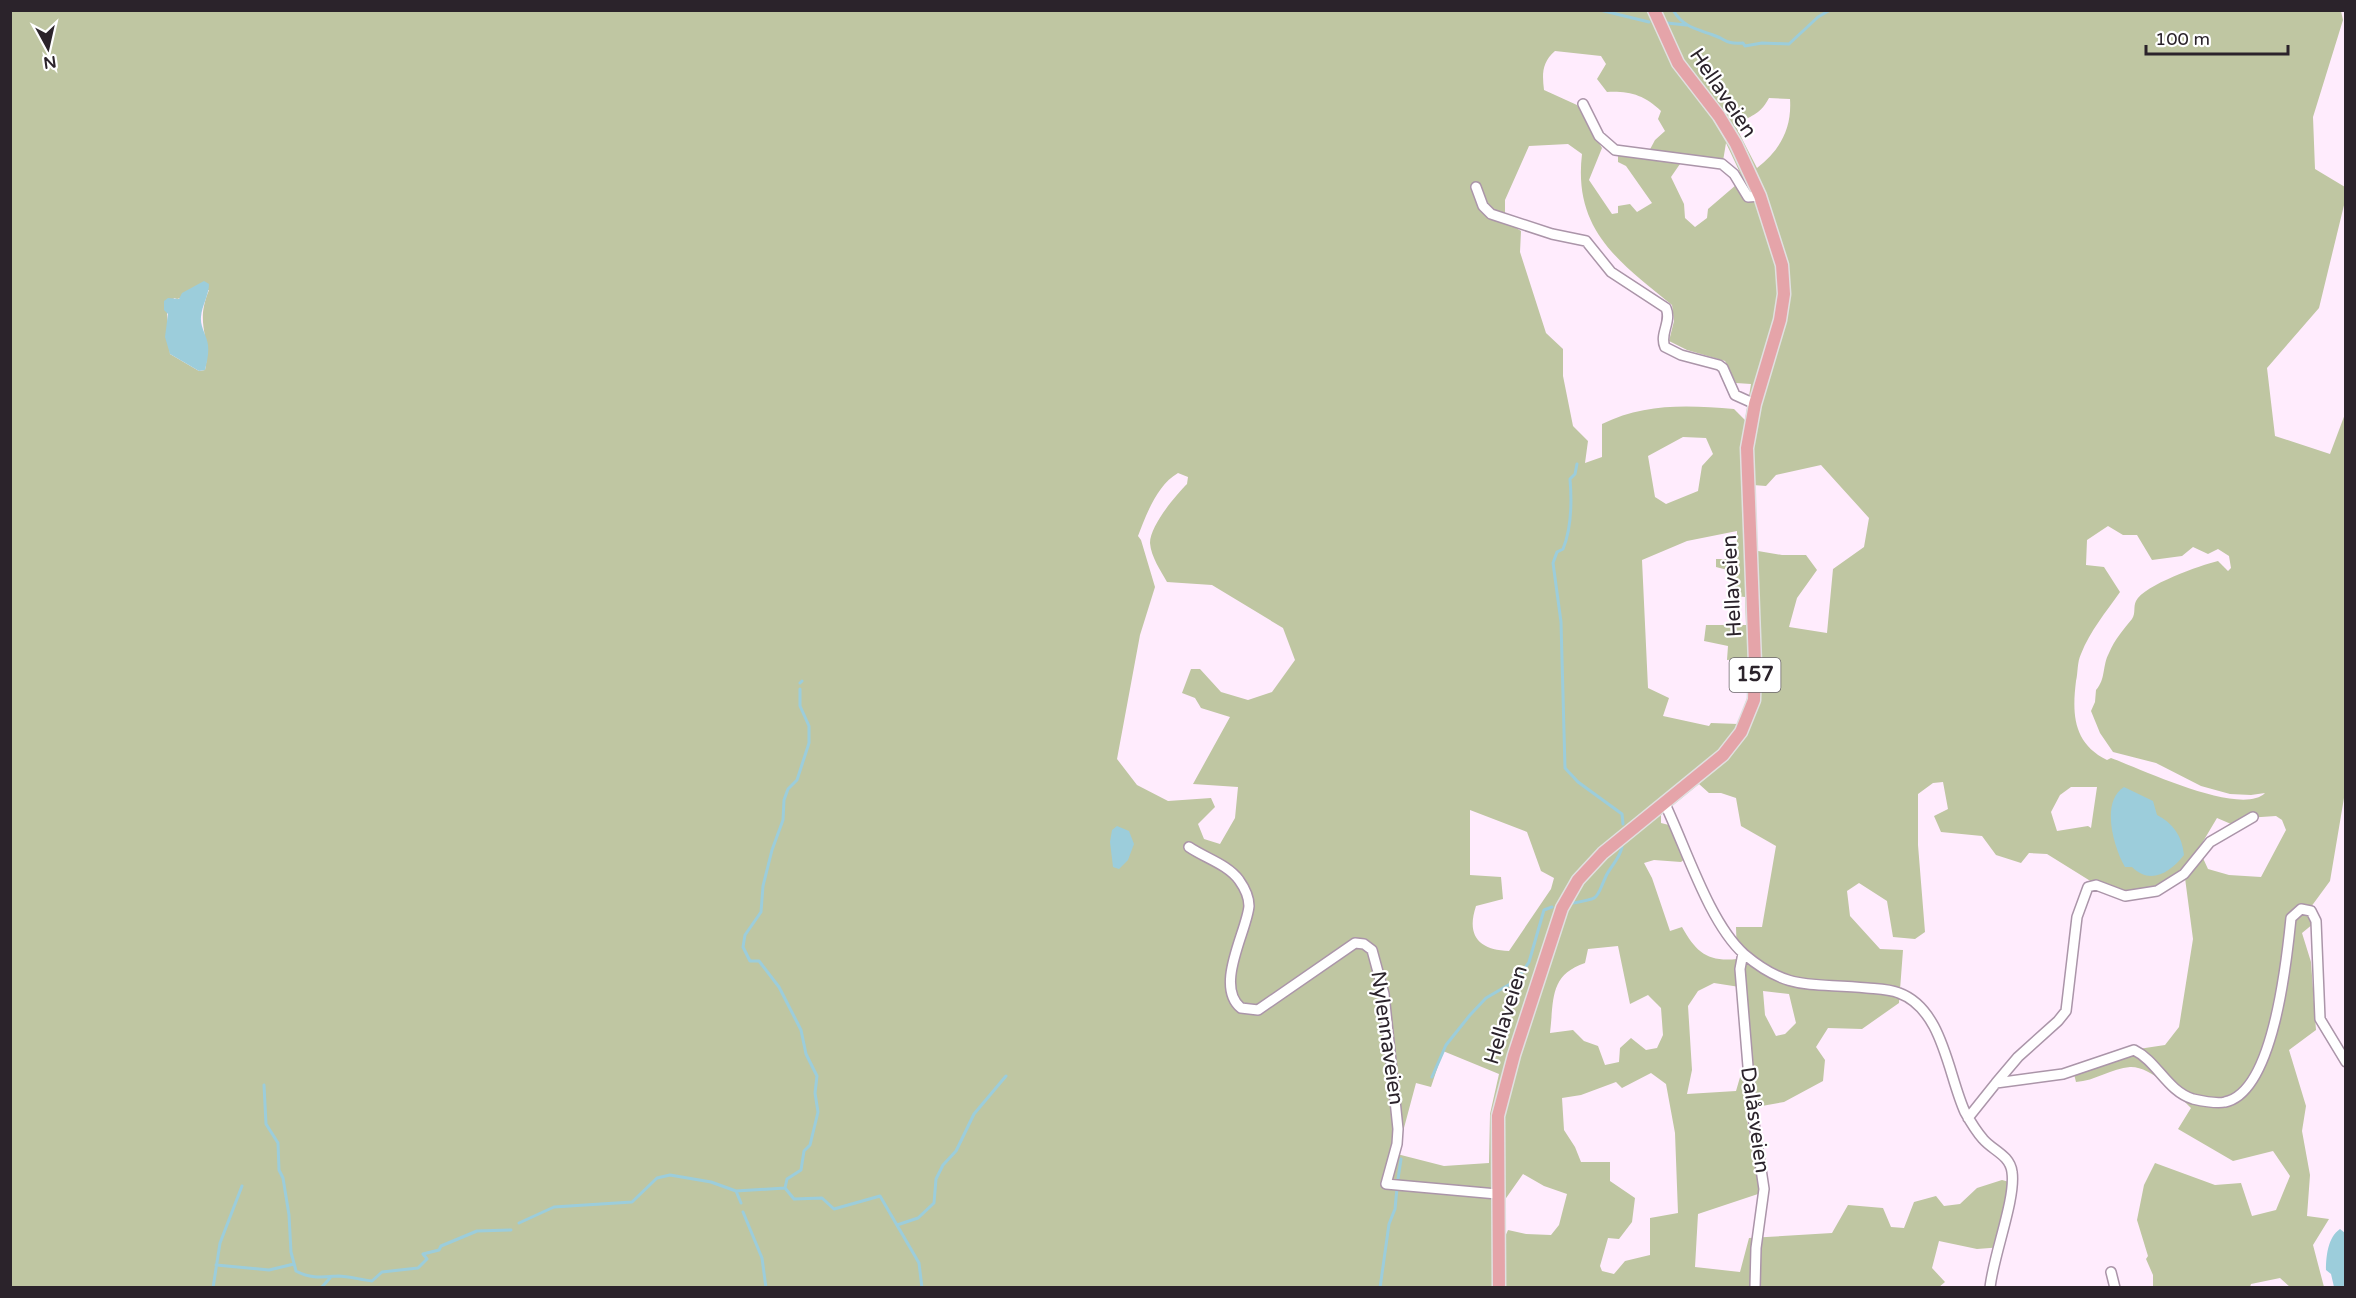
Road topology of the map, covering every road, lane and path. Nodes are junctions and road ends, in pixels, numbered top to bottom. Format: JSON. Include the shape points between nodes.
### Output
{"nodes":[{"id":1,"x":1653,"y":10,"type":"edge"},
{"id":2,"x":1583,"y":104,"type":"dead end"},
{"id":3,"x":1476,"y":187,"type":"dead end"},
{"id":4,"x":1760,"y":196,"type":"junction"},
{"id":5,"x":1755,"y":404,"type":"junction"},
{"id":6,"x":1664,"y":802,"type":"junction"},
{"id":7,"x":2253,"y":817,"type":"dead end"},
{"id":8,"x":1189,"y":847,"type":"dead end"},
{"id":9,"x":1743,"y":953,"type":"junction"},
{"id":10,"x":2346,"y":1062,"type":"edge"},
{"id":11,"x":1996,"y":1083,"type":"junction"},
{"id":12,"x":1968,"y":1118,"type":"junction"},
{"id":13,"x":1497,"y":1194,"type":"junction"},
{"id":14,"x":2111,"y":1272,"type":"dead end"},
{"id":15,"x":1499,"y":1287,"type":"edge"},
{"id":16,"x":1755,"y":1287,"type":"edge"},
{"id":17,"x":1990,"y":1287,"type":"edge"},
{"id":18,"x":2115,"y":1287,"type":"edge"}],
"edges":[{"from":1,"to":4,"type":"main road","name":"Hellaveien","number":"157","via":[[1678,63],[1728,130]]},
{"from":2,"to":4,"type":"street","via":[[1599,136],[1615,150],[1722,164],[1734,174],[1748,197]]},
{"from":3,"to":5,"type":"street","via":[[1479,200],[1491,214],[1591,244],[1611,272],[1666,308],[1669,321],[1663,339],[1665,347],[1719,365],[1735,395]]},
{"from":4,"to":5,"type":"main road","name":"Hellaveien","number":"157","via":[[1778,249],[1784,294]]},
{"from":5,"to":6,"type":"main road","name":"Hellaveien","number":"157","via":[[1746,465],[1754,700],[1733,744]]},
{"from":6,"to":9,"type":"street","via":[[1714,913]]},
{"from":6,"to":13,"type":"main road","name":"Hellaveien","number":"157","via":[[1589,868],[1562,908],[1504,1089],[1497,1132]]},
{"from":7,"to":11,"type":"street","via":[[2210,842],[2184,874],[2157,891],[2125,896],[2096,885],[2088,887],[2077,917],[2066,1011]]},
{"from":8,"to":13,"type":"street","name":"Nylennaveien","via":[[1231,872],[1248,897],[1232,967],[1234,999],[1241,1008],[1258,1010],[1355,943],[1372,950],[1384,994],[1398,1110],[1397,1144],[1386,1184]]},
{"from":9,"to":12,"type":"street","via":[[1766,971],[1796,984],[1897,992],[1916,1002],[1933,1027]]},
{"from":9,"to":16,"type":"street","name":"Dalåsveien","via":[[1740,969],[1749,1084],[1764,1189]]},
{"from":10,"to":11,"type":"street","via":[[2320,1018],[2316,921],[2311,911],[2301,909],[2291,918],[2275,1026],[2247,1085],[2226,1102],[2192,1099],[2162,1076],[2144,1054],[2134,1050],[2063,1074]]},
{"from":11,"to":12,"type":"street"},
{"from":12,"to":17,"type":"street","via":[[1983,1139],[2006,1158],[2012,1172]]},
{"from":13,"to":15,"type":"main road","name":"Hellaveien","number":"157"},
{"from":14,"to":18,"type":"street"}]}
